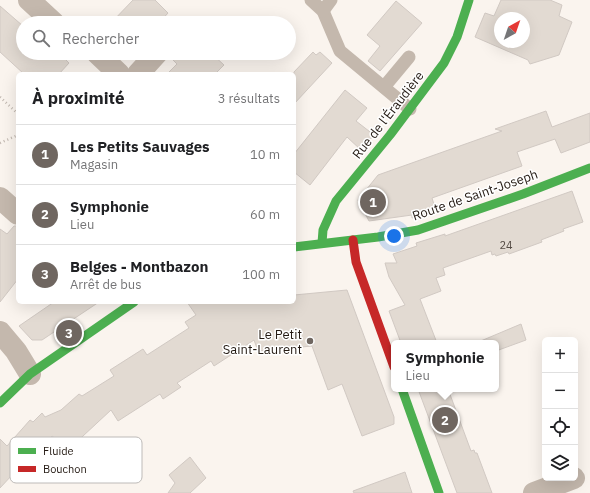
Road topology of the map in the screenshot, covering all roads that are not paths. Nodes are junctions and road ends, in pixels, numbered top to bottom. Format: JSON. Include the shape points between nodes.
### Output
{"nodes":[{"id":1,"x":29,"y":0,"type":"edge"},
{"id":2,"x":311,"y":0,"type":"edge"},
{"id":3,"x":331,"y":0,"type":"edge"},
{"id":4,"x":469,"y":0,"type":"edge"},
{"id":5,"x":323,"y":11,"type":"junction"},
{"id":6,"x":46,"y":16,"type":"edge"},
{"id":7,"x":409,"y":56,"type":"dead end"},
{"id":8,"x":105,"y":60,"type":"edge"},
{"id":9,"x":151,"y":60,"type":"edge"},
{"id":10,"x":118,"y":72,"type":"edge"},
{"id":11,"x":140,"y":72,"type":"edge"},
{"id":12,"x":384,"y":87,"type":"junction"},
{"id":13,"x":410,"y":108,"type":"junction"},
{"id":14,"x":590,"y":168,"type":"edge"},
{"id":15,"x":0,"y":198,"type":"edge"},
{"id":16,"x":16,"y":212,"type":"edge"},
{"id":17,"x":353,"y":240,"type":"junction"},
{"id":18,"x":322,"y":243,"type":"junction"},
{"id":19,"x":296,"y":247,"type":"edge"},
{"id":20,"x":131,"y":304,"type":"edge"},
{"id":21,"x":0,"y":332,"type":"edge"},
{"id":22,"x":391,"y":359,"type":"edge"},
{"id":23,"x":30,"y":374,"type":"junction"},
{"id":24,"x":403,"y":392,"type":"edge"},
{"id":25,"x":0,"y":403,"type":"edge"},
{"id":26,"x":590,"y":472,"type":"edge"},
{"id":27,"x":578,"y":477,"type":"edge"},
{"id":28,"x":567,"y":481,"type":"edge"},
{"id":29,"x":440,"y":493,"type":"edge"},
{"id":30,"x":534,"y":493,"type":"edge"}],
"edges":[{"from":1,"to":6,"type":"street"},
{"from":2,"to":5,"type":"lane"},
{"from":3,"to":5,"type":"lane"},
{"from":4,"to":13,"type":"street","name":"Rue de l'Éraudière","via":[[457,37],[444,63]]},
{"from":5,"to":12,"type":"lane","via":[[340,51]]},
{"from":7,"to":12,"type":"lane"},
{"from":8,"to":10,"type":"street"},
{"from":9,"to":11,"type":"street"},
{"from":12,"to":13,"type":"lane"},
{"from":13,"to":18,"type":"street","name":"Rue de l'Éraudière","via":[[336,201],[323,230]]},
{"from":14,"to":17,"type":"street","name":"Route de Saint-Joseph","via":[[418,230]]},
{"from":15,"to":16,"type":"street"},
{"from":17,"to":18,"type":"street","name":"Route de Saint-Joseph"},
{"from":17,"to":22,"type":"street","via":[[356,262]]},
{"from":18,"to":19,"type":"street","name":"Route de Saint-Joseph"},
{"from":20,"to":23,"type":"street"},
{"from":21,"to":23,"type":"street","via":[[16,350]]},
{"from":23,"to":25,"type":"street"},
{"from":24,"to":29,"type":"street"},
{"from":26,"to":27,"type":"street"},
{"from":28,"to":30,"type":"street"}]}
